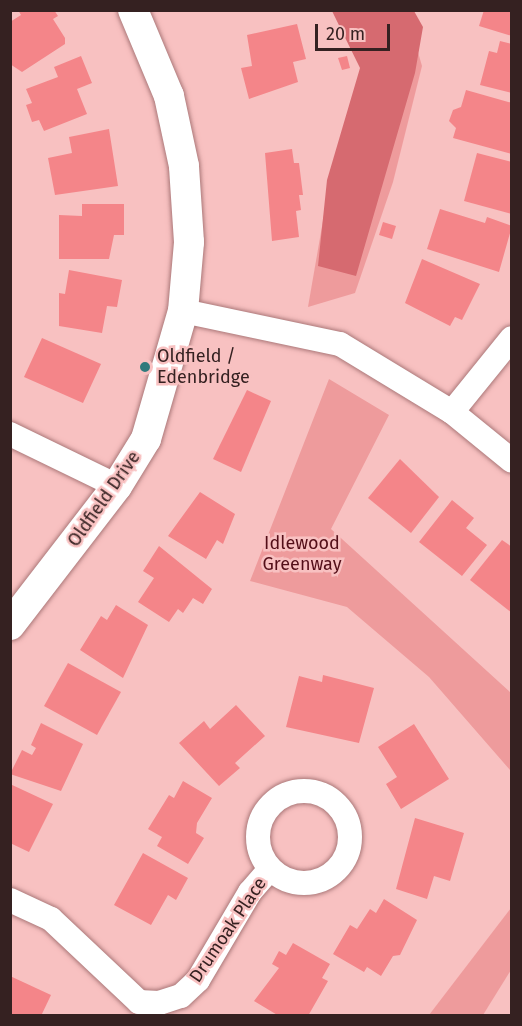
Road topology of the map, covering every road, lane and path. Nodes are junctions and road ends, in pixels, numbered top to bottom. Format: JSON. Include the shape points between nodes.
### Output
{"nodes":[{"id":1,"x":133,"y":10,"type":"edge"},
{"id":2,"x":183,"y":311,"type":"junction"},
{"id":3,"x":512,"y":339,"type":"edge"},
{"id":4,"x":452,"y":412,"type":"junction"},
{"id":5,"x":10,"y":434,"type":"edge"},
{"id":6,"x":512,"y":461,"type":"edge"},
{"id":7,"x":117,"y":486,"type":"junction"},
{"id":8,"x":10,"y":625,"type":"edge"},
{"id":9,"x":270,"y":869,"type":"dead end"},
{"id":10,"x":10,"y":900,"type":"edge"}],
"edges":[{"from":1,"to":2,"type":"street","name":"Oldfield Drive","via":[[169,96],[184,166],[189,242]]},
{"from":2,"to":4,"type":"street","via":[[340,344]]},
{"from":2,"to":7,"type":"street","name":"Oldfield Drive","via":[[146,439]]},
{"from":3,"to":4,"type":"street"},
{"from":4,"to":6,"type":"street"},
{"from":5,"to":7,"type":"street"},
{"from":7,"to":8,"type":"street","name":"Oldfield Drive"},
{"from":9,"to":10,"type":"street","name":"Drumoak Place","via":[[250,892],[198,980],[181,996],[159,1003],[139,1002],[51,919]]}]}
